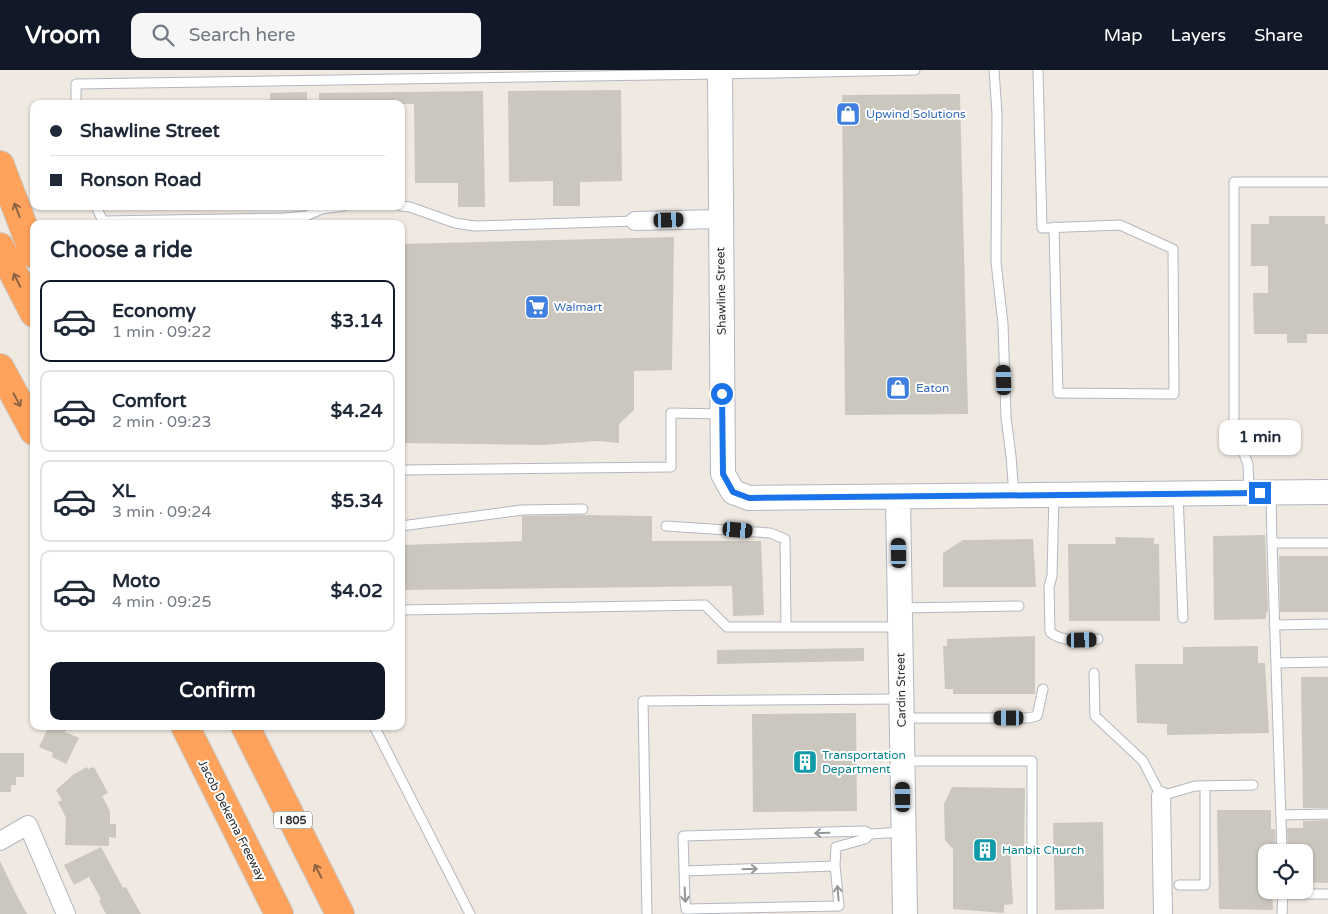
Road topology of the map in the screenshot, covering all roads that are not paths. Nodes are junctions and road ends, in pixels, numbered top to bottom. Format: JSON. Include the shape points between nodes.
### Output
{"nodes":[{"id":1,"x":261,"y":70,"type":"edge"},
{"id":2,"x":915,"y":70,"type":"edge"},
{"id":3,"x":994,"y":70,"type":"edge"},
{"id":4,"x":1038,"y":70,"type":"edge"},
{"id":5,"x":720,"y":72,"type":"edge"},
{"id":6,"x":546,"y":74,"type":"edge"},
{"id":7,"x":263,"y":81,"type":"junction"},
{"id":8,"x":76,"y":100,"type":"edge"},
{"id":9,"x":0,"y":165,"type":"edge"},
{"id":10,"x":1328,"y":182,"type":"edge"},
{"id":11,"x":405,"y":206,"type":"edge"},
{"id":12,"x":320,"y":210,"type":"edge"},
{"id":13,"x":720,"y":219,"type":"junction"},
{"id":14,"x":212,"y":220,"type":"edge"},
{"id":15,"x":635,"y":222,"type":"joint"},
{"id":16,"x":1054,"y":227,"type":"junction"},
{"id":17,"x":30,"y":244,"type":"edge"},
{"id":18,"x":0,"y":247,"type":"edge"},
{"id":19,"x":30,"y":304,"type":"edge"},
{"id":20,"x":0,"y":368,"type":"edge"},
{"id":21,"x":722,"y":414,"type":"junction"},
{"id":22,"x":30,"y":424,"type":"edge"},
{"id":23,"x":405,"y":470,"type":"edge"},
{"id":24,"x":1328,"y":492,"type":"edge"},
{"id":25,"x":1260,"y":493,"type":"junction"},
{"id":26,"x":1178,"y":494,"type":"junction"},
{"id":27,"x":1054,"y":495,"type":"junction"},
{"id":28,"x":1014,"y":496,"type":"junction"},
{"id":29,"x":898,"y":497,"type":"junction"},
{"id":30,"x":583,"y":509,"type":"dead end"},
{"id":31,"x":405,"y":525,"type":"edge"},
{"id":32,"x":666,"y":526,"type":"dead end"},
{"id":33,"x":1272,"y":543,"type":"junction"},
{"id":34,"x":1328,"y":543,"type":"edge"},
{"id":35,"x":1020,"y":606,"type":"dead end"},
{"id":36,"x":405,"y":610,"type":"edge"},
{"id":37,"x":900,"y":618,"type":"junction"},
{"id":38,"x":1182,"y":618,"type":"dead end"},
{"id":39,"x":1328,"y":624,"type":"edge"},
{"id":40,"x":1274,"y":625,"type":"junction"},
{"id":41,"x":786,"y":627,"type":"junction"},
{"id":42,"x":1098,"y":639,"type":"dead end"},
{"id":43,"x":1328,"y":662,"type":"edge"},
{"id":44,"x":1276,"y":663,"type":"junction"},
{"id":45,"x":1094,"y":672,"type":"dead end"},
{"id":46,"x":1043,"y":689,"type":"dead end"},
{"id":47,"x":902,"y":709,"type":"junction"},
{"id":48,"x":187,"y":730,"type":"edge"},
{"id":49,"x":247,"y":730,"type":"edge"},
{"id":50,"x":376,"y":730,"type":"edge"},
{"id":51,"x":903,"y":761,"type":"junction"},
{"id":52,"x":1253,"y":785,"type":"dead end"},
{"id":53,"x":1206,"y":786,"type":"junction"},
{"id":54,"x":1161,"y":796,"type":"junction"},
{"id":55,"x":1328,"y":814,"type":"edge"},
{"id":56,"x":1281,"y":815,"type":"junction"},
{"id":57,"x":904,"y":832,"type":"junction"},
{"id":58,"x":870,"y":834,"type":"junction"},
{"id":59,"x":0,"y":841,"type":"edge"},
{"id":60,"x":1282,"y":844,"type":"edge"},
{"id":61,"x":835,"y":866,"type":"junction"},
{"id":62,"x":684,"y":871,"type":"junction"},
{"id":63,"x":1179,"y":884,"type":"dead end"},
{"id":64,"x":1313,"y":893,"type":"edge"},
{"id":65,"x":1328,"y":894,"type":"edge"},
{"id":66,"x":1283,"y":899,"type":"edge"},
{"id":67,"x":66,"y":914,"type":"edge"},
{"id":68,"x":279,"y":914,"type":"edge"},
{"id":69,"x":340,"y":914,"type":"edge"},
{"id":70,"x":470,"y":914,"type":"edge"},
{"id":71,"x":648,"y":914,"type":"edge"},
{"id":72,"x":905,"y":914,"type":"edge"},
{"id":73,"x":1032,"y":914,"type":"edge"},
{"id":74,"x":1163,"y":914,"type":"edge"},
{"id":75,"x":1282,"y":914,"type":"edge"}],
"edges":[{"from":1,"to":7,"type":"lane"},
{"from":2,"to":5,"type":"lane"},
{"from":3,"to":28,"type":"lane","via":[[997,114],[996,262]]},
{"from":4,"to":16,"type":"lane","via":[[1042,228]]},
{"from":5,"to":6,"type":"lane"},
{"from":5,"to":13,"type":"street","name":"Shawline Street"},
{"from":6,"to":7,"type":"lane"},
{"from":7,"to":8,"type":"lane","via":[[76,84]]},
{"from":17,"to":9,"type":"highway","one_way":true},
{"from":10,"to":25,"type":"lane","via":[[1234,182],[1234,429]]},
{"from":11,"to":15,"type":"lane","via":[[475,226]]},
{"from":12,"to":14,"type":"lane","via":[[306,216]]},
{"from":13,"to":15,"type":"street"},
{"from":13,"to":21,"type":"street","name":"Shawline Street"},
{"from":16,"to":16,"type":"lane","via":[[1058,393],[1174,394],[1173,249],[1120,226]]},
{"from":19,"to":18,"type":"highway","one_way":true},
{"from":20,"to":22,"type":"highway","one_way":true},
{"from":21,"to":23,"type":"lane","via":[[671,413],[671,467]]},
{"from":21,"to":29,"type":"street","name":"Shawline Street","via":[[723,474],[733,492],[749,498]]},
{"from":24,"to":25,"type":"street"},
{"from":25,"to":26,"type":"street"},
{"from":25,"to":33,"type":"lane"},
{"from":26,"to":27,"type":"street"},
{"from":26,"to":38,"type":"lane"},
{"from":27,"to":28,"type":"street"},
{"from":27,"to":42,"type":"lane","via":[[1050,632],[1066,640]]},
{"from":28,"to":29,"type":"street"},
{"from":29,"to":37,"type":"street","name":"Cardin Street"},
{"from":30,"to":31,"type":"lane","via":[[522,510]]},
{"from":32,"to":41,"type":"lane","via":[[770,533],[785,539]]},
{"from":33,"to":34,"type":"lane"},
{"from":33,"to":40,"type":"lane"},
{"from":35,"to":37,"type":"lane"},
{"from":36,"to":41,"type":"lane","via":[[705,605],[727,627]]},
{"from":37,"to":41,"type":"lane"},
{"from":37,"to":47,"type":"street","name":"Cardin Street"},
{"from":39,"to":40,"type":"lane"},
{"from":40,"to":44,"type":"lane"},
{"from":43,"to":44,"type":"lane"},
{"from":44,"to":56,"type":"lane"},
{"from":45,"to":54,"type":"lane","via":[[1095,716],[1143,761]]},
{"from":46,"to":47,"type":"lane","via":[[1037,716],[1028,718]]},
{"from":47,"to":51,"type":"street","name":"Cardin Street"},
{"from":47,"to":71,"type":"lane","via":[[643,700]]},
{"from":48,"to":68,"type":"highway","name":"Jacob Dekema Freeway"},
{"from":69,"to":49,"type":"highway","number":"I 805","one_way":true},
{"from":50,"to":70,"type":"lane"},
{"from":51,"to":57,"type":"street","name":"Cardin Street"},
{"from":51,"to":73,"type":"lane","via":[[1032,761]]},
{"from":52,"to":53,"type":"lane"},
{"from":53,"to":54,"type":"lane"},
{"from":53,"to":63,"type":"lane","via":[[1206,885]]},
{"from":54,"to":74,"type":"street"},
{"from":55,"to":56,"type":"lane"},
{"from":56,"to":60,"type":"lane"},
{"from":57,"to":58,"type":"lane"},
{"from":57,"to":72,"type":"street","name":"Cardin Street"},
{"from":58,"to":61,"type":"lane","via":[[864,839],[836,846]]},
{"from":58,"to":62,"type":"lane","one_way":true,"via":[[865,831],[683,836]]},
{"from":59,"to":67,"type":"street","via":[[28,825]]},
{"from":62,"to":61,"type":"lane","one_way":true},
{"from":62,"to":61,"type":"lane","one_way":true,"via":[[686,909],[839,906]]},
{"from":64,"to":65,"type":"lane"},
{"from":66,"to":75,"type":"lane"}]}
